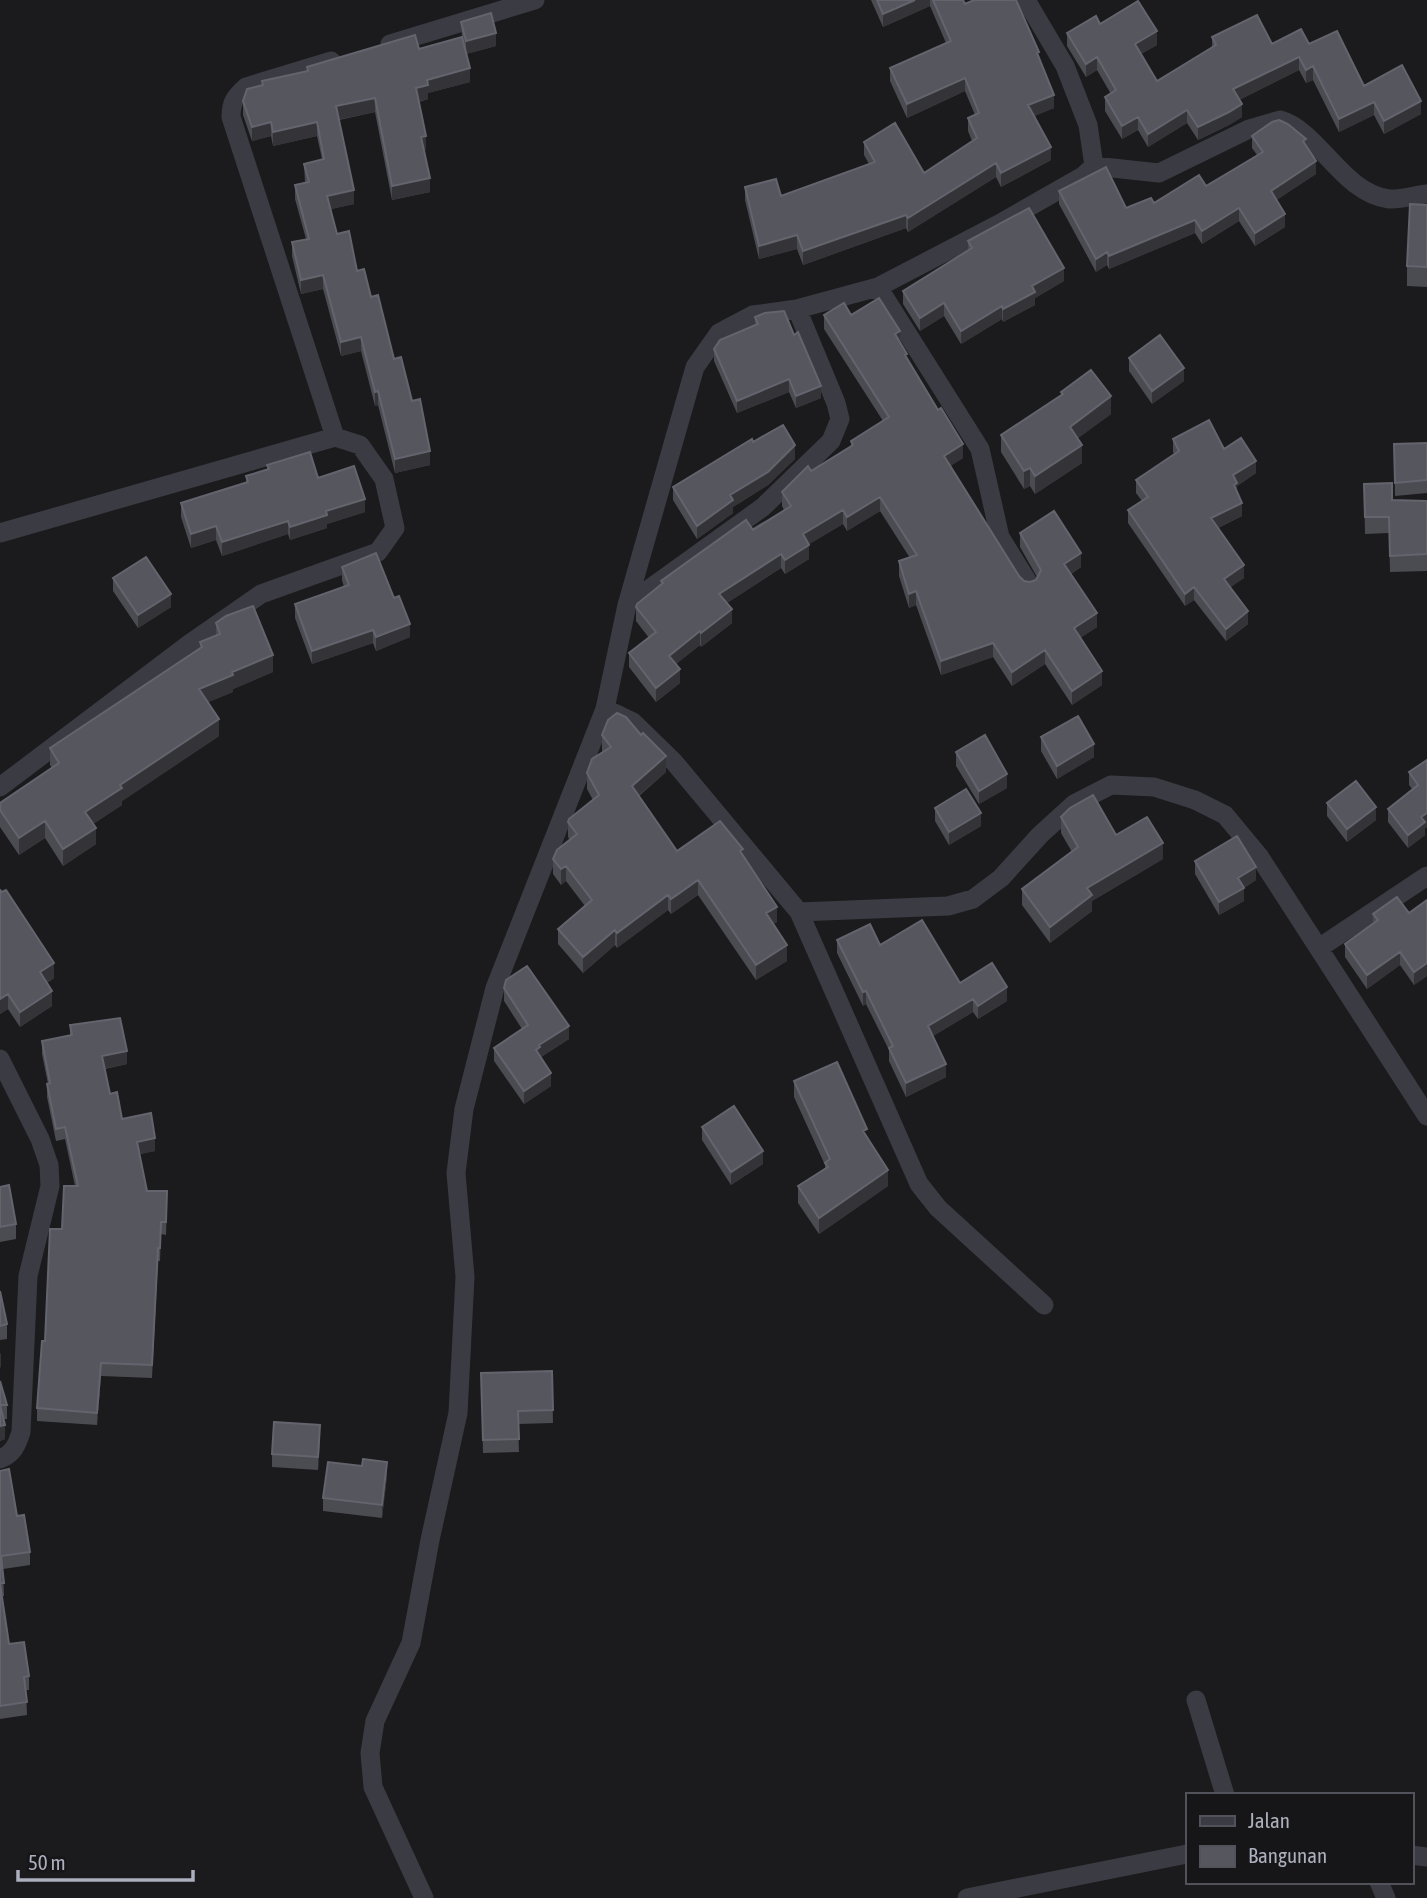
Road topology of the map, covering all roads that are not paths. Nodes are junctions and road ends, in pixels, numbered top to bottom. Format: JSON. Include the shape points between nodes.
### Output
{"nodes":[{"id":1,"x":535,"y":0,"type":"edge"},
{"id":2,"x":1026,"y":0,"type":"edge"},
{"id":3,"x":377,"y":47,"type":"edge"},
{"id":4,"x":351,"y":55,"type":"edge"},
{"id":5,"x":1094,"y":166,"type":"junction"},
{"id":6,"x":1427,"y":194,"type":"edge"},
{"id":7,"x":878,"y":287,"type":"junction"},
{"id":8,"x":797,"y":309,"type":"junction"},
{"id":9,"x":335,"y":437,"type":"junction"},
{"id":10,"x":0,"y":533,"type":"edge"},
{"id":11,"x":1029,"y":584,"type":"edge"},
{"id":12,"x":626,"y":605,"type":"junction"},
{"id":13,"x":605,"y":709,"type":"junction"},
{"id":14,"x":0,"y":787,"type":"edge"},
{"id":15,"x":1427,"y":876,"type":"edge"},
{"id":16,"x":799,"y":912,"type":"junction"},
{"id":17,"x":1319,"y":948,"type":"junction"},
{"id":18,"x":0,"y":1059,"type":"edge"},
{"id":19,"x":1427,"y":1116,"type":"edge"},
{"id":20,"x":1044,"y":1305,"type":"dead end"},
{"id":21,"x":0,"y":1459,"type":"edge"},
{"id":22,"x":1196,"y":1700,"type":"dead end"},
{"id":23,"x":1224,"y":1793,"type":"edge"},
{"id":24,"x":1186,"y":1854,"type":"edge"},
{"id":25,"x":994,"y":1895,"type":"edge"},
{"id":26,"x":424,"y":1898,"type":"edge"},
{"id":27,"x":967,"y":1898,"type":"edge"}],
"edges":[{"from":1,"to":3,"type":"street"},
{"from":2,"to":5,"type":"street","via":[[1065,66],[1088,125]]},
{"from":4,"to":9,"type":"street","via":[[246,87],[231,104],[231,117]]},
{"from":5,"to":6,"type":"street","via":[[1159,173],[1250,129],[1280,120],[1296,127],[1364,190],[1389,199]]},
{"from":5,"to":7,"type":"street","via":[[999,224]]},
{"from":7,"to":8,"type":"street"},
{"from":7,"to":11,"type":"street","via":[[980,449],[1000,537]]},
{"from":8,"to":12,"type":"street","via":[[753,315],[719,333],[695,367]]},
{"from":8,"to":12,"type":"street","via":[[836,403],[840,419],[831,441],[762,507]]},
{"from":9,"to":10,"type":"street"},
{"from":9,"to":14,"type":"street","via":[[359,444],[384,480],[395,528],[378,552],[261,594]]},
{"from":12,"to":13,"type":"street"},
{"from":13,"to":16,"type":"street","via":[[634,722],[674,762]]},
{"from":13,"to":26,"type":"street","via":[[495,988],[464,1109],[456,1174],[465,1277],[458,1413],[411,1643],[375,1721],[370,1753],[373,1787]]},
{"from":15,"to":17,"type":"street"},
{"from":16,"to":17,"type":"street","via":[[948,906],[973,899],[1001,878],[1074,804],[1111,785],[1154,787],[1226,815],[1259,856]]},
{"from":16,"to":20,"type":"street","via":[[919,1184],[938,1208]]},
{"from":17,"to":19,"type":"street"},
{"from":18,"to":21,"type":"street","via":[[40,1139],[50,1165],[50,1186],[28,1276],[21,1432],[17,1446]]},
{"from":22,"to":23,"type":"street"},
{"from":24,"to":25,"type":"street"},
{"from":25,"to":27,"type":"street"}]}
